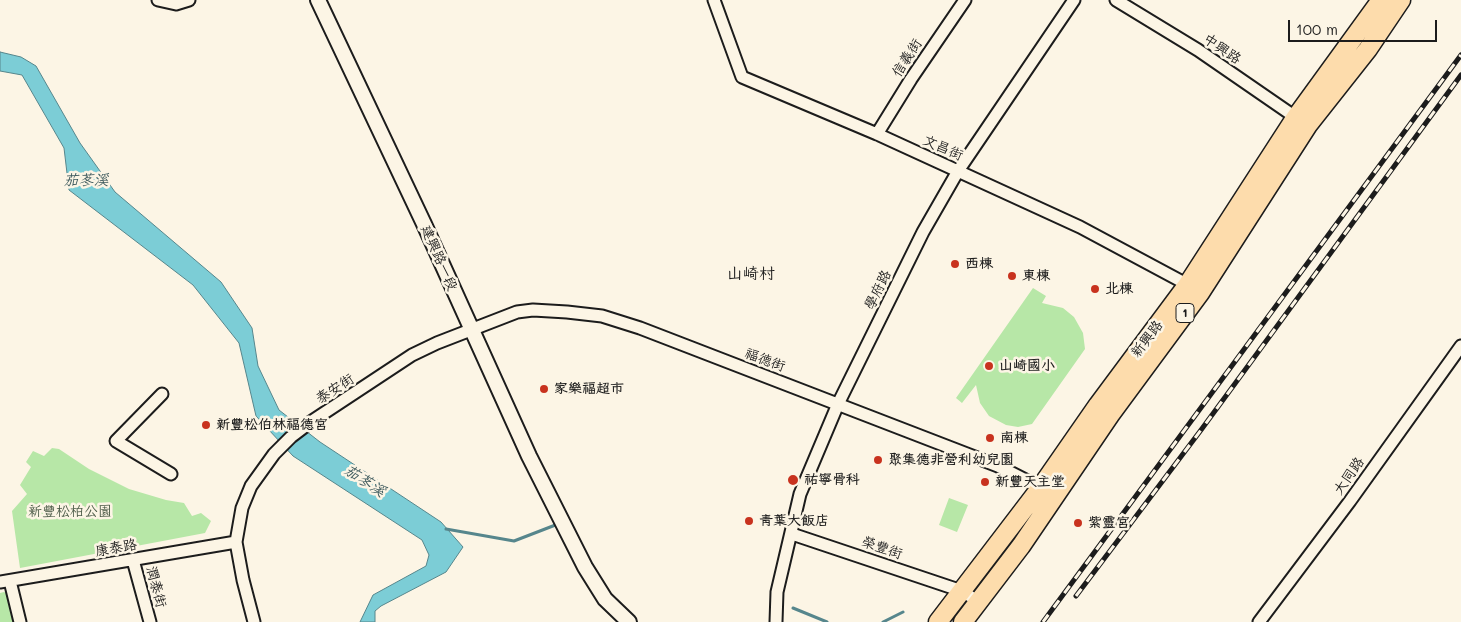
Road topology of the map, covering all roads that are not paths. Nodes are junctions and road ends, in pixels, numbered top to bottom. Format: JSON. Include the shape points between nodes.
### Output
{"nodes":[{"id":1,"x":158,"y":0,"type":"edge"},
{"id":2,"x":189,"y":0,"type":"edge"},
{"id":3,"x":318,"y":0,"type":"edge"},
{"id":4,"x":714,"y":0,"type":"edge"},
{"id":5,"x":964,"y":0,"type":"edge"},
{"id":6,"x":1074,"y":0,"type":"edge"},
{"id":7,"x":1116,"y":0,"type":"edge"},
{"id":8,"x":1381,"y":0,"type":"edge"},
{"id":9,"x":1401,"y":0,"type":"edge"},
{"id":10,"x":1302,"y":121,"type":"junction"},
{"id":11,"x":877,"y":134,"type":"junction"},
{"id":12,"x":958,"y":171,"type":"junction"},
{"id":13,"x":1194,"y":288,"type":"junction"},
{"id":14,"x":471,"y":330,"type":"junction"},
{"id":15,"x":1461,"y":346,"type":"edge"},
{"id":16,"x":162,"y":394,"type":"dead end"},
{"id":17,"x":838,"y":404,"type":"junction"},
{"id":18,"x":171,"y":474,"type":"dead end"},
{"id":19,"x":1047,"y":492,"type":"junction"},
{"id":20,"x":792,"y":534,"type":"junction"},
{"id":21,"x":236,"y":542,"type":"junction"},
{"id":22,"x":133,"y":560,"type":"junction"},
{"id":23,"x":5,"y":582,"type":"edge"},
{"id":24,"x":962,"y":591,"type":"junction"},
{"id":25,"x":979,"y":602,"type":"junction"},
{"id":26,"x":20,"y":622,"type":"edge"},
{"id":27,"x":150,"y":622,"type":"edge"},
{"id":28,"x":254,"y":622,"type":"edge"},
{"id":29,"x":629,"y":622,"type":"edge"},
{"id":30,"x":776,"y":622,"type":"edge"},
{"id":31,"x":938,"y":622,"type":"edge"},
{"id":32,"x":963,"y":622,"type":"edge"},
{"id":33,"x":1259,"y":622,"type":"edge"}],
"edges":[{"from":1,"to":2,"type":"street","via":[[176,4]]},
{"from":3,"to":14,"type":"street","name":"建興路一段"},
{"from":4,"to":11,"type":"street","name":"文昌街","via":[[742,77]]},
{"from":5,"to":11,"type":"street","name":"信義街"},
{"from":6,"to":12,"type":"street","name":"學府路"},
{"from":7,"to":10,"type":"street","name":"中興路","via":[[1198,50]]},
{"from":8,"to":10,"type":"main road","name":"新興路","number":"1"},
{"from":9,"to":10,"type":"main road","name":"新興路","number":"1","via":[[1368,49]]},
{"from":10,"to":13,"type":"main road","name":"新興路","number":"1"},
{"from":11,"to":12,"type":"street","name":"文昌街"},
{"from":12,"to":13,"type":"street","name":"文昌街","via":[[1080,227]]},
{"from":12,"to":17,"type":"street","name":"學府路","via":[[923,232]]},
{"from":13,"to":19,"type":"main road","name":"新興路","number":"1","via":[[1098,405]]},
{"from":14,"to":17,"type":"street","name":"福德街","via":[[517,312],[533,310],[602,316]]},
{"from":14,"to":21,"type":"street","name":"泰安街","via":[[412,355],[291,437],[251,486],[242,508]]},
{"from":14,"to":29,"type":"street","name":"建興路一段","via":[[585,567],[605,599]]},
{"from":15,"to":33,"type":"street","name":"大同路"},
{"from":16,"to":18,"type":"street","via":[[116,441]]},
{"from":17,"to":19,"type":"street","name":"福德街","via":[[998,466]]},
{"from":17,"to":20,"type":"street","name":"學府路","via":[[800,494]]},
{"from":19,"to":24,"type":"main road","name":"新興路","number":"1","via":[[1004,534]]},
{"from":19,"to":25,"type":"main road","name":"新興路","number":"1","via":[[1020,546]]},
{"from":20,"to":24,"type":"street","name":"榮豐街"},
{"from":20,"to":30,"type":"street","name":"學府路","via":[[778,592]]},
{"from":21,"to":22,"type":"street","name":"康泰路"},
{"from":21,"to":28,"type":"street","name":"泰安街"},
{"from":22,"to":23,"type":"street","name":"康泰路"},
{"from":22,"to":27,"type":"street","name":"潤泰街"},
{"from":23,"to":26,"type":"street"},
{"from":24,"to":25,"type":"street","name":"榮豐街"},
{"from":24,"to":31,"type":"main road","name":"新興路","number":"1"},
{"from":25,"to":32,"type":"main road","name":"新興路","number":"1"}]}
